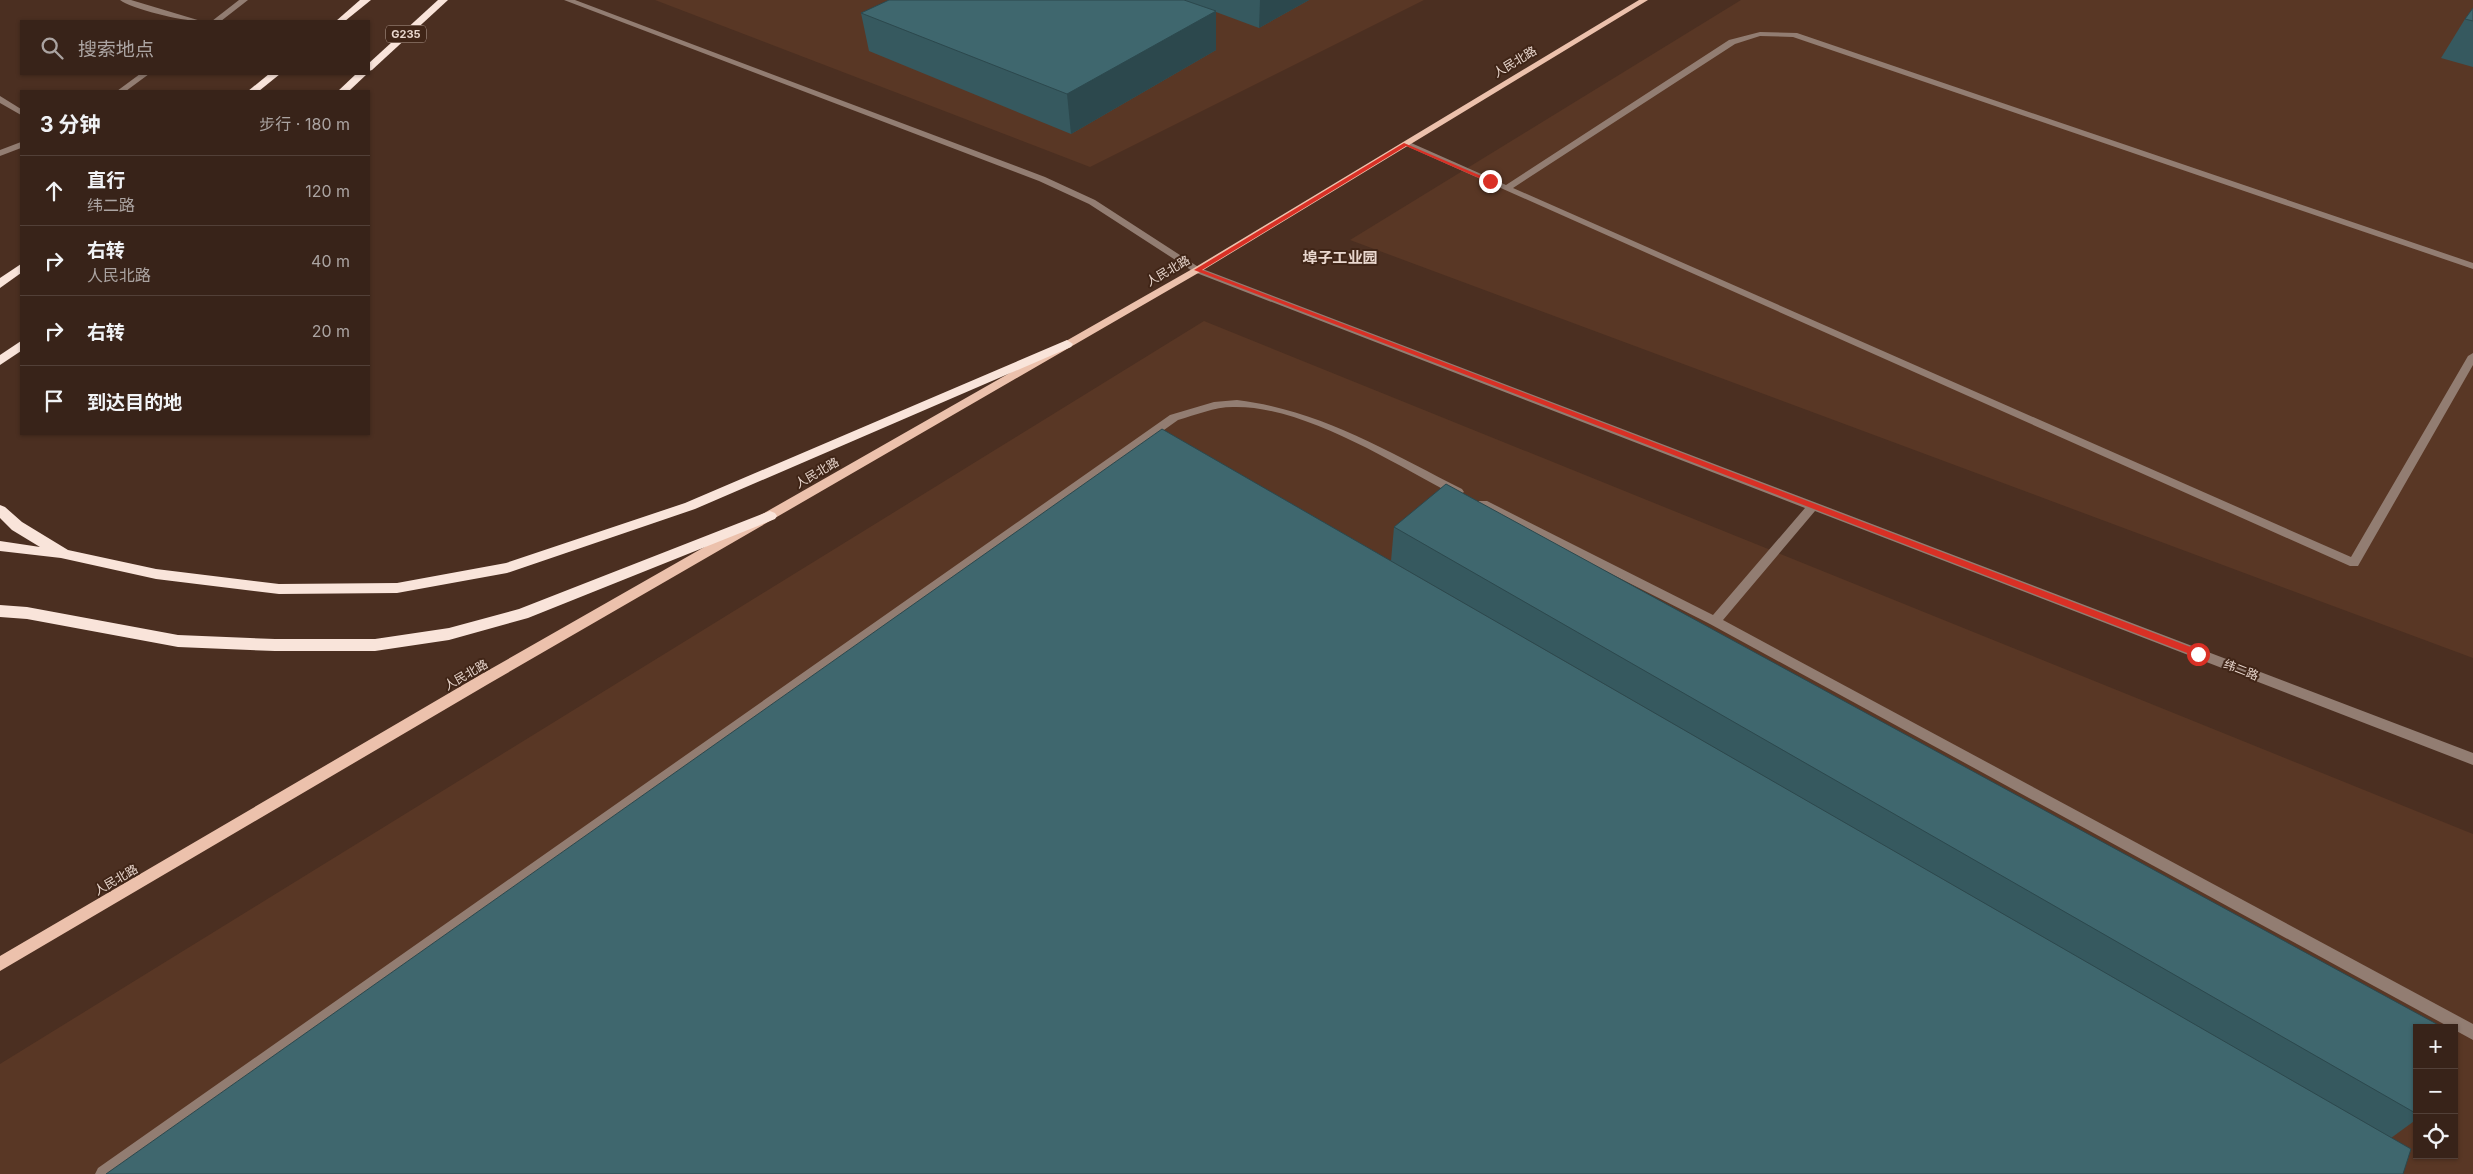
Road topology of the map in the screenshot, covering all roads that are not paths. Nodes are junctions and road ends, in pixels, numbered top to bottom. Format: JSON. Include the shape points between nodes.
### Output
{"nodes":[{"id":1,"x":124,"y":0,"type":"edge"},
{"id":2,"x":244,"y":0,"type":"edge"},
{"id":3,"x":366,"y":0,"type":"edge"},
{"id":4,"x":444,"y":0,"type":"edge"},
{"id":5,"x":568,"y":0,"type":"edge"},
{"id":6,"x":1644,"y":0,"type":"edge"},
{"id":7,"x":193,"y":20,"type":"edge"},
{"id":8,"x":217,"y":20,"type":"edge"},
{"id":9,"x":341,"y":20,"type":"edge"},
{"id":10,"x":370,"y":67,"type":"edge"},
{"id":11,"x":144,"y":75,"type":"edge"},
{"id":12,"x":274,"y":75,"type":"edge"},
{"id":13,"x":361,"y":75,"type":"edge"},
{"id":14,"x":122,"y":90,"type":"edge"},
{"id":15,"x":254,"y":90,"type":"edge"},
{"id":16,"x":344,"y":90,"type":"edge"},
{"id":17,"x":0,"y":99,"type":"edge"},
{"id":18,"x":20,"y":112,"type":"edge"},
{"id":19,"x":1406,"y":144,"type":"junction"},
{"id":20,"x":20,"y":145,"type":"edge"},
{"id":21,"x":0,"y":153,"type":"edge"},
{"id":22,"x":1507,"y":188,"type":"junction"},
{"id":23,"x":2473,"y":266,"type":"edge"},
{"id":24,"x":20,"y":269,"type":"edge"},
{"id":25,"x":1197,"y":270,"type":"junction"},
{"id":26,"x":0,"y":284,"type":"edge"},
{"id":27,"x":1067,"y":344,"type":"junction"},
{"id":28,"x":20,"y":346,"type":"edge"},
{"id":29,"x":2473,"y":356,"type":"edge"},
{"id":30,"x":1,"y":361,"type":"edge"},
{"id":31,"x":1813,"y":506,"type":"junction"},
{"id":32,"x":0,"y":510,"type":"edge"},
{"id":33,"x":770,"y":516,"type":"junction"},
{"id":34,"x":0,"y":546,"type":"edge"},
{"id":35,"x":64,"y":554,"type":"junction"},
{"id":36,"x":0,"y":611,"type":"edge"},
{"id":37,"x":1715,"y":621,"type":"junction"},
{"id":38,"x":2473,"y":759,"type":"edge"},
{"id":39,"x":0,"y":964,"type":"edge"},
{"id":40,"x":2473,"y":1032,"type":"edge"},
{"id":41,"x":104,"y":1174,"type":"edge"}],
"edges":[{"from":1,"to":7,"type":"street"},
{"from":2,"to":8,"type":"street"},
{"from":3,"to":9,"type":"highway"},
{"from":4,"to":10,"type":"highway","number":"G235"},
{"from":5,"to":25,"type":"street","name":"纬二路","via":[[1042,179],[1092,202]]},
{"from":6,"to":19,"type":"main road","name":"人民北路"},
{"from":11,"to":14,"type":"street"},
{"from":12,"to":15,"type":"highway"},
{"from":13,"to":16,"type":"highway"},
{"from":17,"to":18,"type":"street"},
{"from":19,"to":22,"type":"street"},
{"from":19,"to":25,"type":"main road","name":"人民北路"},
{"from":20,"to":21,"type":"street"},
{"from":22,"to":23,"type":"street","via":[[1732,42],[1760,34],[1794,35]]},
{"from":22,"to":29,"type":"street","via":[[2354,563]]},
{"from":24,"to":26,"type":"highway"},
{"from":25,"to":27,"type":"main road","name":"人民北路"},
{"from":25,"to":31,"type":"street","name":"纬二路"},
{"from":27,"to":33,"type":"main road","name":"人民北路"},
{"from":27,"to":35,"type":"highway","via":[[690,506],[507,568],[397,588],[279,588],[156,574]]},
{"from":28,"to":30,"type":"highway"},
{"from":31,"to":37,"type":"street"},
{"from":31,"to":38,"type":"street","name":"纬二路"},
{"from":32,"to":35,"type":"highway","via":[[17,526]]},
{"from":33,"to":36,"type":"highway","via":[[523,614],[449,634],[375,645],[178,641],[27,613]]},
{"from":33,"to":39,"type":"main road","name":"人民北路"},
{"from":34,"to":35,"type":"highway"},
{"from":37,"to":40,"type":"street"},
{"from":37,"to":41,"type":"street","via":[[1337,431],[1286,411],[1235,403],[1174,417]]}]}
